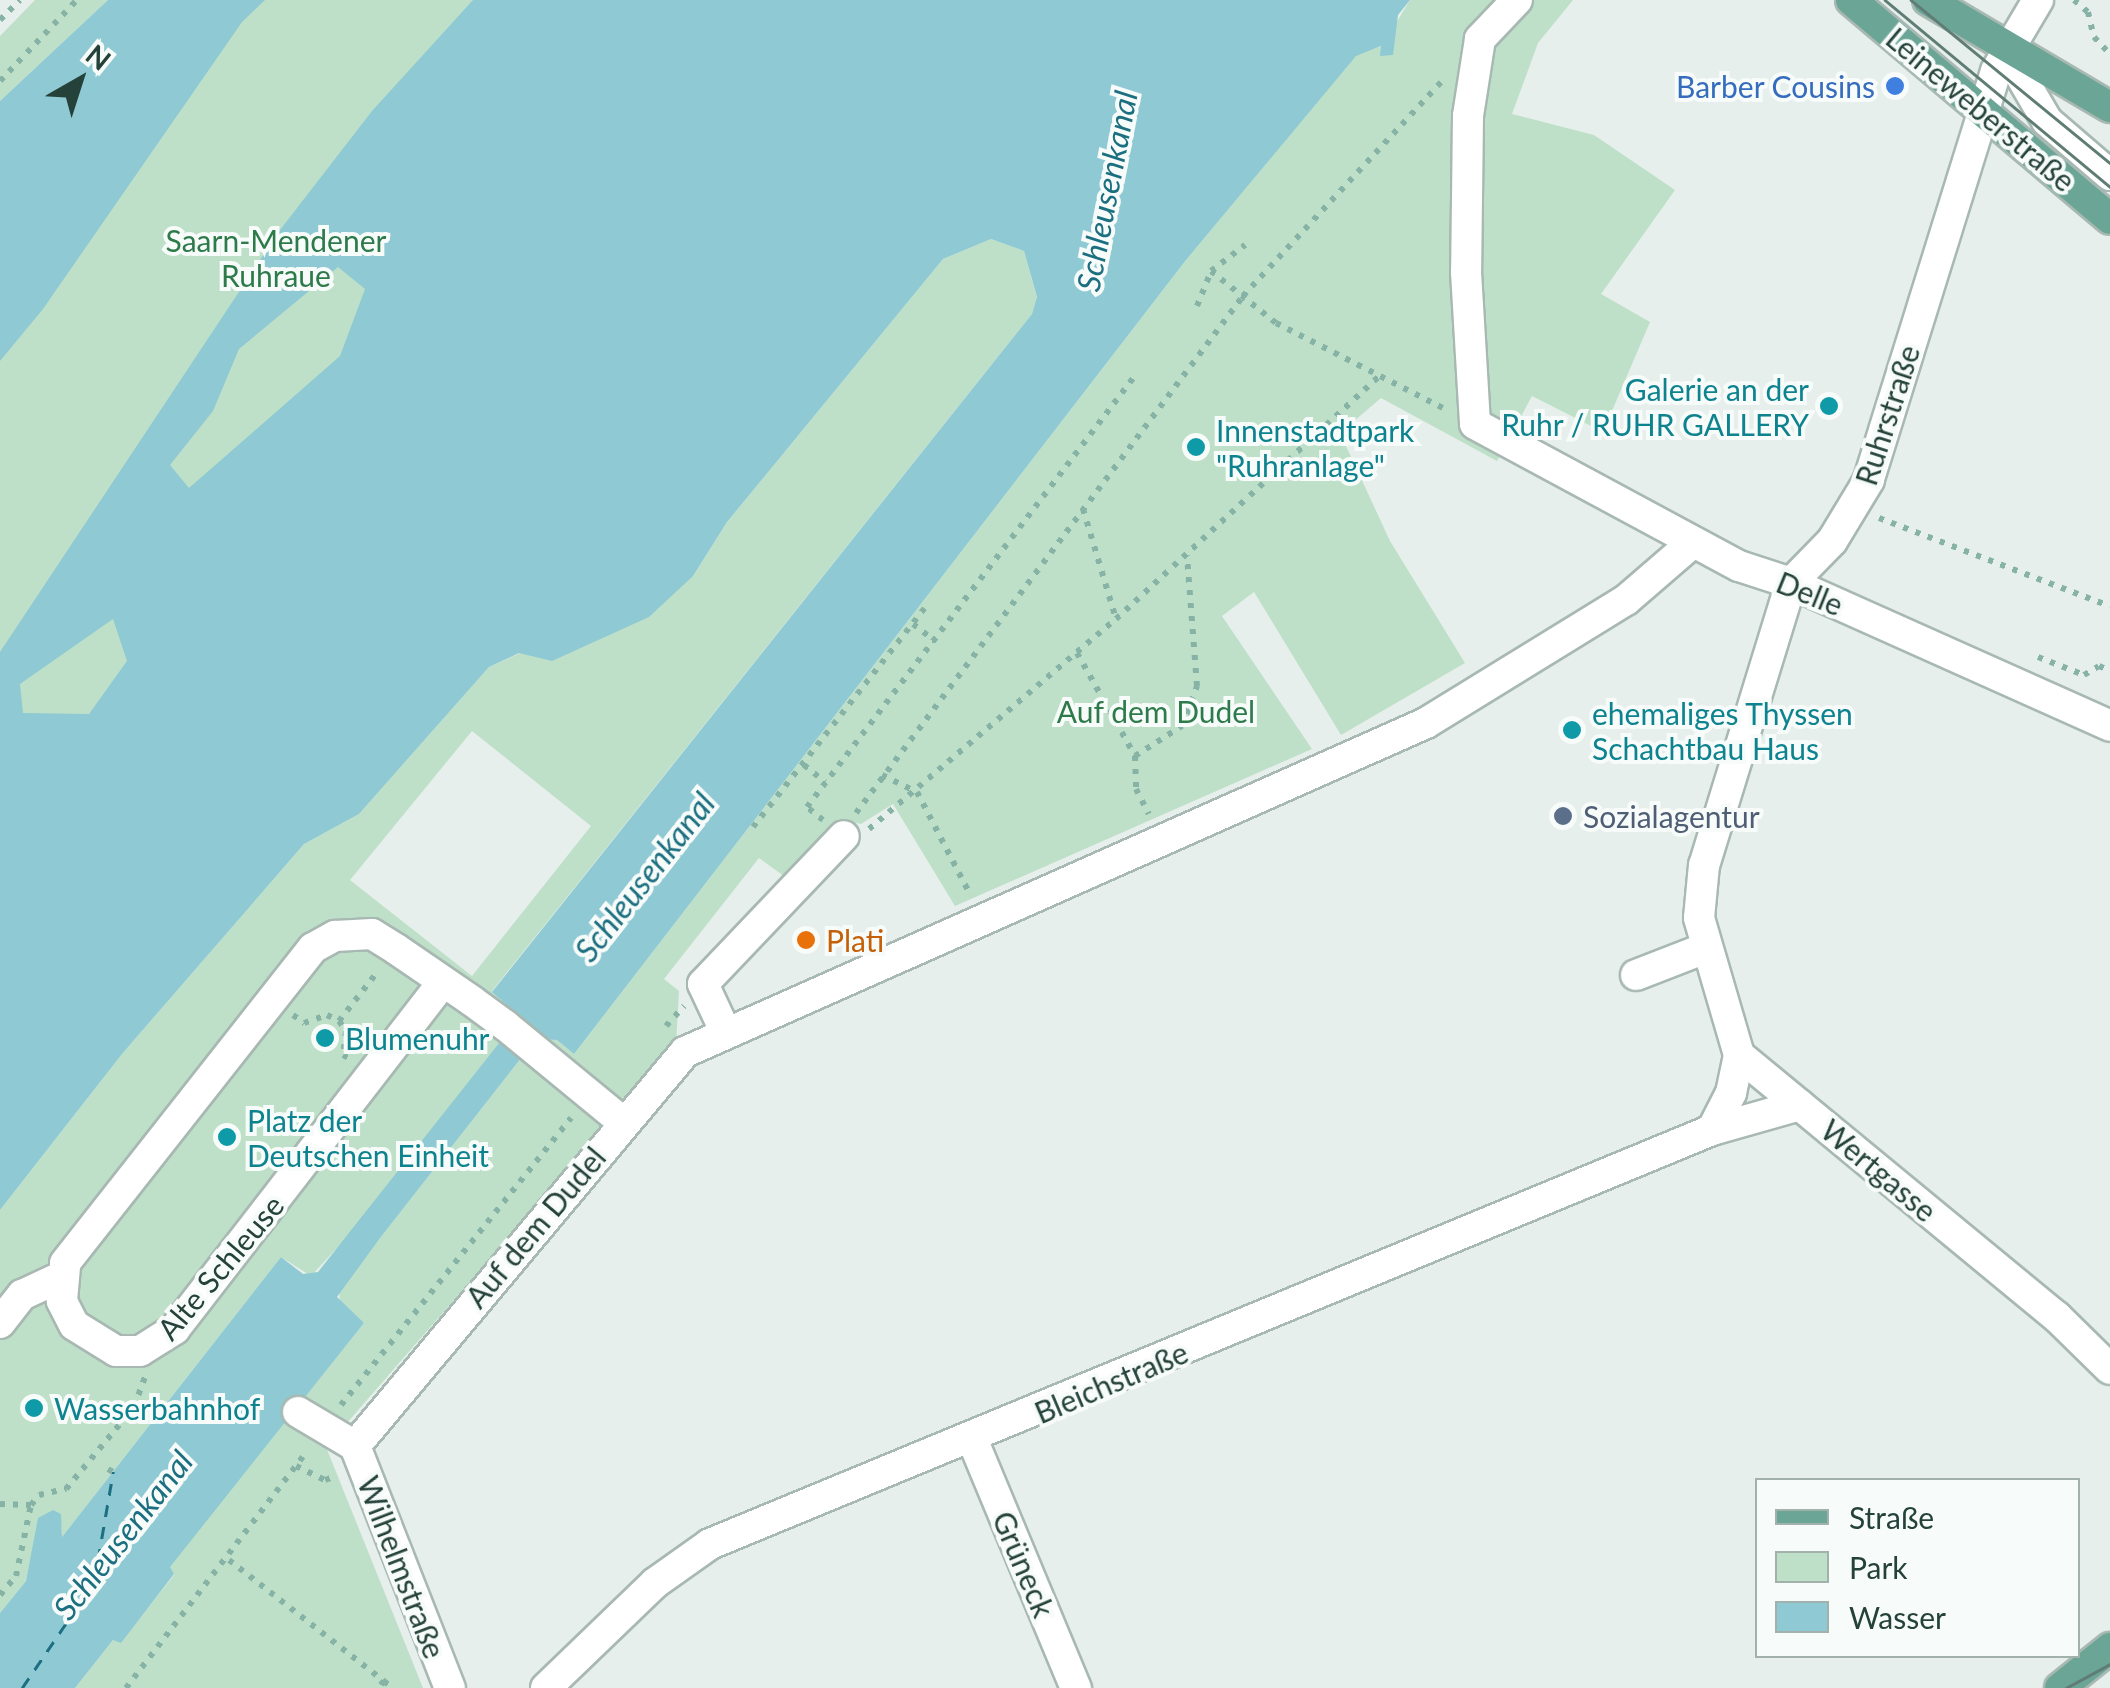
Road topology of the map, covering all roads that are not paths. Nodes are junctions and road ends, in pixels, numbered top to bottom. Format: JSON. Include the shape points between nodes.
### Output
{"nodes":[{"id":1,"x":1516,"y":0,"type":"edge"},
{"id":2,"x":1851,"y":0,"type":"edge"},
{"id":3,"x":1928,"y":0,"type":"edge"},
{"id":4,"x":2038,"y":0,"type":"edge"},
{"id":5,"x":2005,"y":49,"type":"junction"},
{"id":6,"x":2110,"y":107,"type":"edge"},
{"id":7,"x":1984,"y":108,"type":"junction"},
{"id":8,"x":2047,"y":120,"type":"junction"},
{"id":9,"x":2110,"y":175,"type":"edge"},
{"id":10,"x":2110,"y":219,"type":"edge"},
{"id":11,"x":1692,"y":543,"type":"junction"},
{"id":12,"x":1792,"y":583,"type":"junction"},
{"id":13,"x":2110,"y":726,"type":"edge"},
{"id":14,"x":844,"y":836,"type":"road end"},
{"id":15,"x":1704,"y":942,"type":"junction"},
{"id":16,"x":1636,"y":975,"type":"dead end"},
{"id":17,"x":444,"y":982,"type":"junction"},
{"id":18,"x":726,"y":1033,"type":"junction"},
{"id":19,"x":1739,"y":1055,"type":"junction"},
{"id":20,"x":1800,"y":1105,"type":"junction"},
{"id":21,"x":622,"y":1122,"type":"junction"},
{"id":22,"x":1712,"y":1130,"type":"junction"},
{"id":23,"x":61,"y":1277,"type":"junction"},
{"id":24,"x":0,"y":1323,"type":"edge"},
{"id":25,"x":2110,"y":1369,"type":"edge"},
{"id":26,"x":311,"y":1420,"type":"road end"},
{"id":27,"x":972,"y":1441,"type":"junction"},
{"id":28,"x":355,"y":1446,"type":"junction"},
{"id":29,"x":2110,"y":1648,"type":"edge"},
{"id":30,"x":450,"y":1688,"type":"edge"},
{"id":31,"x":546,"y":1688,"type":"edge"},
{"id":32,"x":1076,"y":1688,"type":"edge"},
{"id":33,"x":2060,"y":1688,"type":"edge"}],
"edges":[{"from":1,"to":11,"type":"street","name":"Delle","via":[[1480,39],[1468,116],[1466,272],[1475,424]]},
{"from":2,"to":7,"type":"main road","name":"Leineweberstraße"},
{"from":3,"to":5,"type":"main road","name":"Leineweberstraße"},
{"from":4,"to":5,"type":"street","name":"Ruhrstraße"},
{"from":5,"to":6,"type":"main road","name":"Leineweberstraße"},
{"from":5,"to":7,"type":"street","name":"Ruhrstraße"},
{"from":5,"to":8,"type":"street"},
{"from":7,"to":8,"type":"street"},
{"from":7,"to":10,"type":"main road","name":"Leineweberstraße"},
{"from":7,"to":12,"type":"street","name":"Ruhrstraße","via":[[1868,480],[1832,541]]},
{"from":8,"to":9,"type":"street"},
{"from":11,"to":12,"type":"street","name":"Delle"},
{"from":11,"to":18,"type":"street","name":"Auf dem Dudel","via":[[1626,600],[1426,723]]},
{"from":12,"to":13,"type":"street","name":"Delle"},
{"from":12,"to":15,"type":"street","name":"Ruhrstraße","via":[[1704,865]]},
{"from":14,"to":18,"type":"street","via":[[702,984]]},
{"from":15,"to":16,"type":"street"},
{"from":15,"to":19,"type":"street"},
{"from":17,"to":21,"type":"street"},
{"from":17,"to":23,"type":"street","via":[[375,938],[314,948],[79,1244]]},
{"from":17,"to":23,"type":"street","name":"Alte Schleuse","via":[[232,1259],[158,1344],[140,1351],[96,1344],[74,1326]]},
{"from":18,"to":21,"type":"street","name":"Auf dem Dudel","via":[[685,1052]]},
{"from":19,"to":20,"type":"street","name":"Wertgasse"},
{"from":19,"to":22,"type":"street","via":[[1731,1094]]},
{"from":20,"to":22,"type":"street","name":"Bleichstraße"},
{"from":20,"to":25,"type":"street","name":"Wertgasse","via":[[2057,1317]]},
{"from":21,"to":28,"type":"street","name":"Auf dem Dudel"},
{"from":22,"to":27,"type":"street","name":"Bleichstraße"},
{"from":23,"to":24,"type":"street","via":[[22,1295]]},
{"from":26,"to":28,"type":"street"},
{"from":27,"to":31,"type":"street","name":"Bleichstraße","via":[[710,1544],[655,1583]]},
{"from":27,"to":32,"type":"street","name":"Grüneck"},
{"from":28,"to":30,"type":"street","name":"Wilhelmstraße"},
{"from":29,"to":33,"type":"main road"}]}
